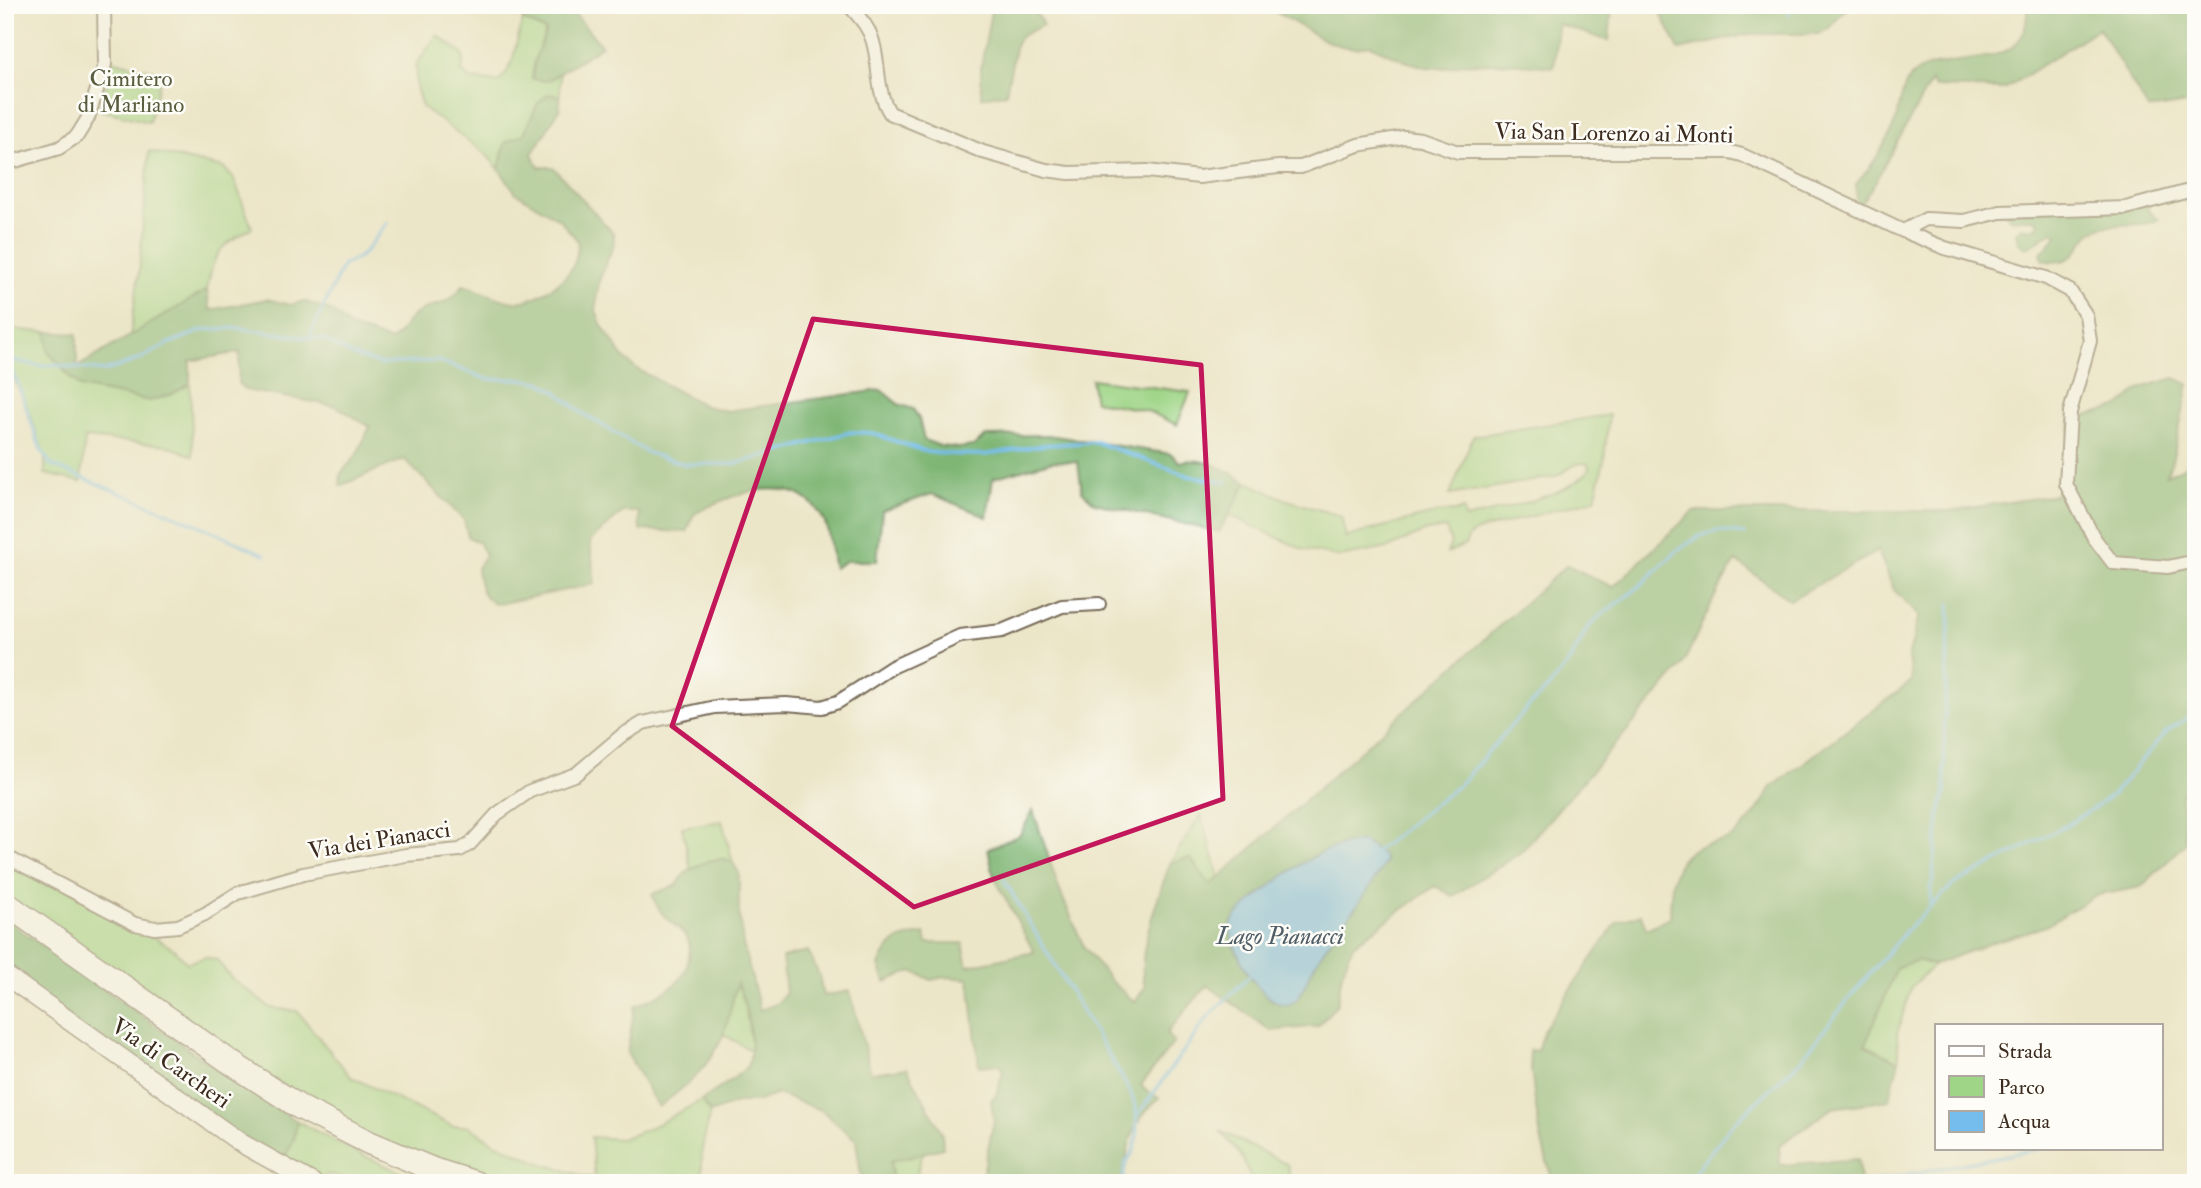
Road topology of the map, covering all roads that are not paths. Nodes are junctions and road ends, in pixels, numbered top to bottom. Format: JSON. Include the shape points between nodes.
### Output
{"nodes":[{"id":1,"x":104,"y":5,"type":"edge"},
{"id":2,"x":849,"y":5,"type":"edge"},
{"id":3,"x":5,"y":163,"type":"edge"},
{"id":4,"x":2196,"y":189,"type":"edge"},
{"id":5,"x":1903,"y":231,"type":"junction"},
{"id":6,"x":2196,"y":561,"type":"edge"},
{"id":7,"x":1099,"y":604,"type":"dead end"},
{"id":8,"x":5,"y":856,"type":"edge"},
{"id":9,"x":5,"y":903,"type":"edge"},
{"id":10,"x":5,"y":919,"type":"edge"},
{"id":11,"x":5,"y":975,"type":"edge"},
{"id":12,"x":311,"y":1182,"type":"edge"},
{"id":13,"x":432,"y":1183,"type":"edge"},
{"id":14,"x":475,"y":1183,"type":"edge"}],
"edges":[{"from":1,"to":3,"type":"street","via":[[105,64],[78,136],[59,148]]},
{"from":2,"to":5,"type":"street","name":"Via San Lorenzo ai Monti","via":[[874,43],[882,95],[890,113],[984,152],[1046,170],[1146,170],[1199,177],[1301,167],[1358,145],[1404,137],[1458,152],[1730,152]]},
{"from":4,"to":5,"type":"street","via":[[2126,208],[2000,212],[1964,221],[1926,219]]},
{"from":5,"to":6,"type":"street","name":"Via San Lorenzo ai Monti","via":[[2046,278],[2070,291],[2086,315],[2090,341],[2069,419],[2066,484],[2074,502],[2113,563],[2168,567]]},
{"from":7,"to":8,"type":"street","name":"Via dei Pianacci","via":[[1062,606],[1002,631],[960,636],[892,667],[838,702],[822,707],[715,707],[643,723],[576,774],[530,792],[497,814],[460,850],[303,874],[238,893],[178,926],[135,924]]},
{"from":9,"to":14,"type":"highway","via":[[301,1108],[370,1143]]},
{"from":10,"to":13,"type":"highway","via":[[287,1115],[351,1150]]},
{"from":11,"to":12,"type":"street","name":"Via di Carcheri","via":[[242,1143]]}]}
